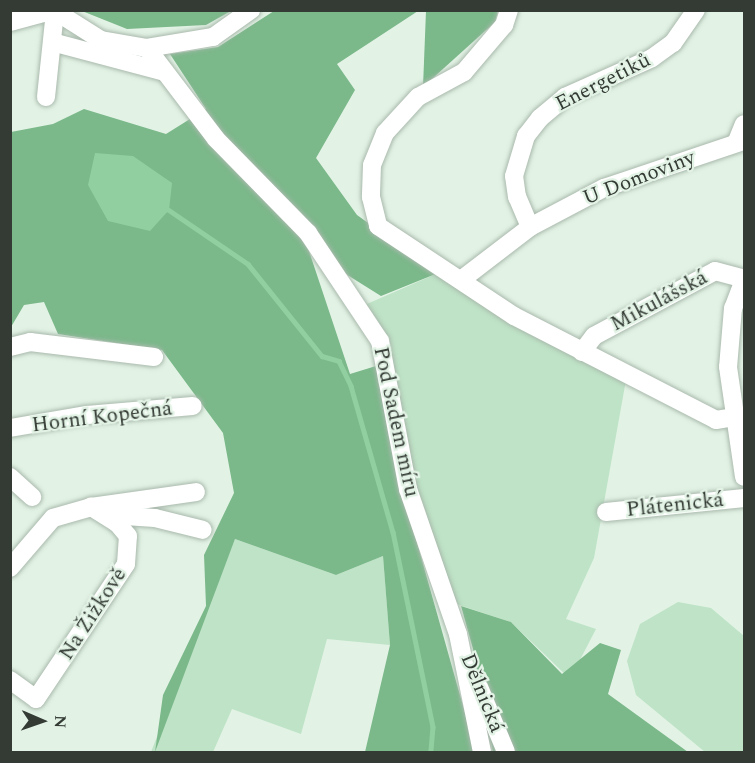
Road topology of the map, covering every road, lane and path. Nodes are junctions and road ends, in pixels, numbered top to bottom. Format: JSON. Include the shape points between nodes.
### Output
{"nodes":[{"id":1,"x":251,"y":10,"type":"edge"},
{"id":2,"x":509,"y":10,"type":"edge"},
{"id":3,"x":696,"y":10,"type":"edge"},
{"id":4,"x":55,"y":11,"type":"edge"},
{"id":5,"x":14,"y":18,"type":"edge"},
{"id":6,"x":52,"y":42,"type":"junction"},
{"id":7,"x":147,"y":48,"type":"junction"},
{"id":8,"x":165,"y":72,"type":"junction"},
{"id":9,"x":46,"y":97,"type":"dead end"},
{"id":10,"x":744,"y":124,"type":"edge"},
{"id":11,"x":741,"y":141,"type":"edge"},
{"id":12,"x":530,"y":227,"type":"junction"},
{"id":13,"x":744,"y":279,"type":"edge"},
{"id":14,"x":461,"y":280,"type":"junction"},
{"id":15,"x":736,"y":332,"type":"edge"},
{"id":16,"x":10,"y":347,"type":"edge"},
{"id":17,"x":582,"y":352,"type":"junction"},
{"id":18,"x":154,"y":357,"type":"dead end"},
{"id":19,"x":193,"y":406,"type":"dead end"},
{"id":20,"x":734,"y":417,"type":"junction"},
{"id":21,"x":10,"y":428,"type":"edge"},
{"id":22,"x":10,"y":477,"type":"edge"},
{"id":23,"x":744,"y":477,"type":"edge"},
{"id":24,"x":196,"y":492,"type":"dead end"},
{"id":25,"x":32,"y":497,"type":"dead end"},
{"id":26,"x":744,"y":498,"type":"edge"},
{"id":27,"x":92,"y":507,"type":"junction"},
{"id":28,"x":606,"y":512,"type":"dead end"},
{"id":29,"x":117,"y":523,"type":"junction"},
{"id":30,"x":202,"y":530,"type":"dead end"},
{"id":31,"x":10,"y":568,"type":"edge"},
{"id":32,"x":458,"y":634,"type":"junction"},
{"id":33,"x":10,"y":680,"type":"edge"},
{"id":34,"x":483,"y":753,"type":"edge"},
{"id":35,"x":506,"y":753,"type":"edge"}],
"edges":[{"from":1,"to":7,"type":"street","via":[[213,37]]},
{"from":2,"to":14,"type":"street","via":[[504,26],[464,72],[418,97],[385,133],[372,165],[371,197],[378,226]]},
{"from":3,"to":12,"type":"street","name":"Energetiků","via":[[673,43],[652,58],[565,97],[526,136],[514,176],[517,197]]},
{"from":4,"to":5,"type":"street"},
{"from":4,"to":6,"type":"street"},
{"from":4,"to":7,"type":"street","via":[[101,40]]},
{"from":6,"to":8,"type":"street"},
{"from":6,"to":9,"type":"street"},
{"from":7,"to":8,"type":"street","name":"Pod Sadem míru"},
{"from":8,"to":32,"type":"street","name":"Pod Sadem míru","via":[[216,139],[308,233],[380,341],[408,489]]},
{"from":10,"to":11,"type":"street"},
{"from":11,"to":12,"type":"street","name":"U Domoviny","via":[[604,188]]},
{"from":12,"to":14,"type":"street","name":"U Domoviny"},
{"from":13,"to":15,"type":"street","name":"Plátenická","via":[[737,293]]},
{"from":13,"to":17,"type":"street","name":"Mikulášská","via":[[715,271],[594,336]]},
{"from":14,"to":17,"type":"street","name":"Mikulášská","via":[[514,316]]},
{"from":15,"to":20,"type":"street","name":"Plátenická"},
{"from":16,"to":18,"type":"street","via":[[30,342]]},
{"from":17,"to":20,"type":"street","name":"Mikulášská","via":[[716,420]]},
{"from":19,"to":21,"type":"street","name":"Horní Kopečná","via":[[87,415]]},
{"from":20,"to":23,"type":"street","name":"Plátenická"},
{"from":22,"to":25,"type":"street"},
{"from":24,"to":27,"type":"street"},
{"from":26,"to":28,"type":"street","name":"Plátenická"},
{"from":27,"to":29,"type":"street"},
{"from":27,"to":31,"type":"street","via":[[53,518]]},
{"from":29,"to":30,"type":"street","via":[[125,516],[155,518]]},
{"from":29,"to":33,"type":"street","name":"Na Žižkově","via":[[128,536],[126,564],[36,699]]},
{"from":32,"to":34,"type":"street","name":"Pod Sadem míru"},
{"from":32,"to":35,"type":"street","name":"Dělnická"}]}
